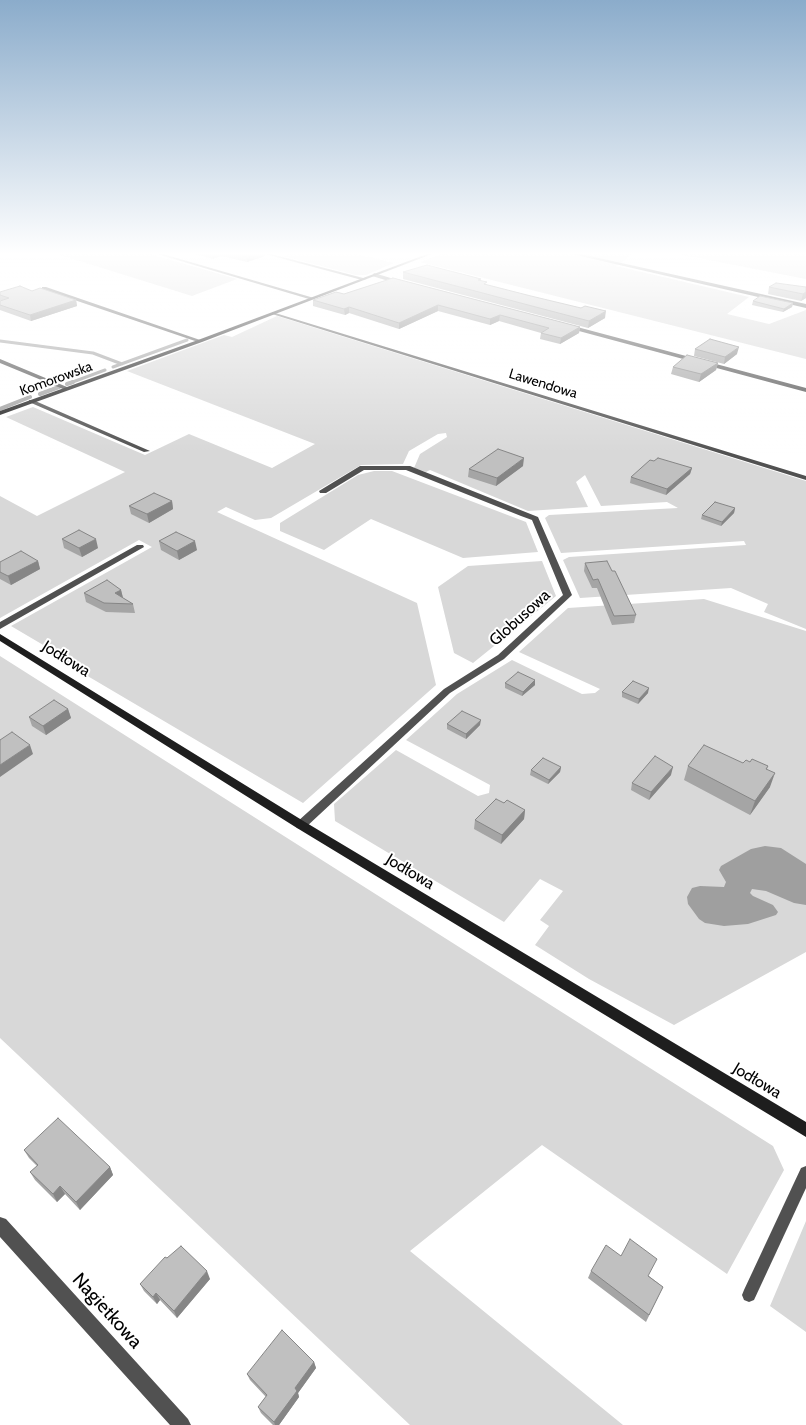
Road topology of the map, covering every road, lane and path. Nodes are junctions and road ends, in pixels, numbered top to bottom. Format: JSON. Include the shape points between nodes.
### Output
{"nodes":[{"id":1,"x":140,"y":320,"type":"edge"},
{"id":2,"x":254,"y":320,"type":"edge"},
{"id":3,"x":298,"y":320,"type":"edge"},
{"id":4,"x":560,"y":325,"type":"edge"},
{"id":5,"x":200,"y":341,"type":"junction"},
{"id":6,"x":0,"y":361,"type":"edge"},
{"id":7,"x":65,"y":388,"type":"junction"},
{"id":8,"x":806,"y":390,"type":"edge"},
{"id":9,"x":31,"y":401,"type":"junction"},
{"id":10,"x":0,"y":412,"type":"edge"},
{"id":11,"x":146,"y":451,"type":"dead end"},
{"id":12,"x":806,"y":478,"type":"edge"},
{"id":13,"x":323,"y":491,"type":"dead end"},
{"id":14,"x":140,"y":547,"type":"dead end"},
{"id":15,"x":0,"y":626,"type":"edge"},
{"id":16,"x":0,"y":637,"type":"edge"},
{"id":17,"x":301,"y":825,"type":"junction"},
{"id":18,"x":806,"y":1130,"type":"edge"},
{"id":19,"x":806,"y":1173,"type":"edge"},
{"id":20,"x":0,"y":1225,"type":"edge"},
{"id":21,"x":749,"y":1295,"type":"dead end"},
{"id":22,"x":182,"y":1425,"type":"edge"}],
"edges":[{"from":1,"to":5,"type":"street"},
{"from":2,"to":5,"type":"street","name":"Komorowska"},
{"from":3,"to":12,"type":"street","name":"Lawendowa"},
{"from":4,"to":8,"type":"street"},
{"from":5,"to":7,"type":"street","name":"Komorowska"},
{"from":6,"to":7,"type":"street"},
{"from":7,"to":9,"type":"street","name":"Komorowska"},
{"from":9,"to":10,"type":"street","name":"Komorowska"},
{"from":9,"to":11,"type":"street"},
{"from":13,"to":17,"type":"street","name":"Globusowa","via":[[362,468],[407,468],[524,514],[535,519],[568,595],[501,657],[447,691]]},
{"from":14,"to":15,"type":"street"},
{"from":16,"to":17,"type":"street","name":"Jodłowa"},
{"from":17,"to":18,"type":"street","name":"Jodłowa"},
{"from":19,"to":21,"type":"lane"},
{"from":20,"to":22,"type":"street","name":"Nagietkowa"}]}
